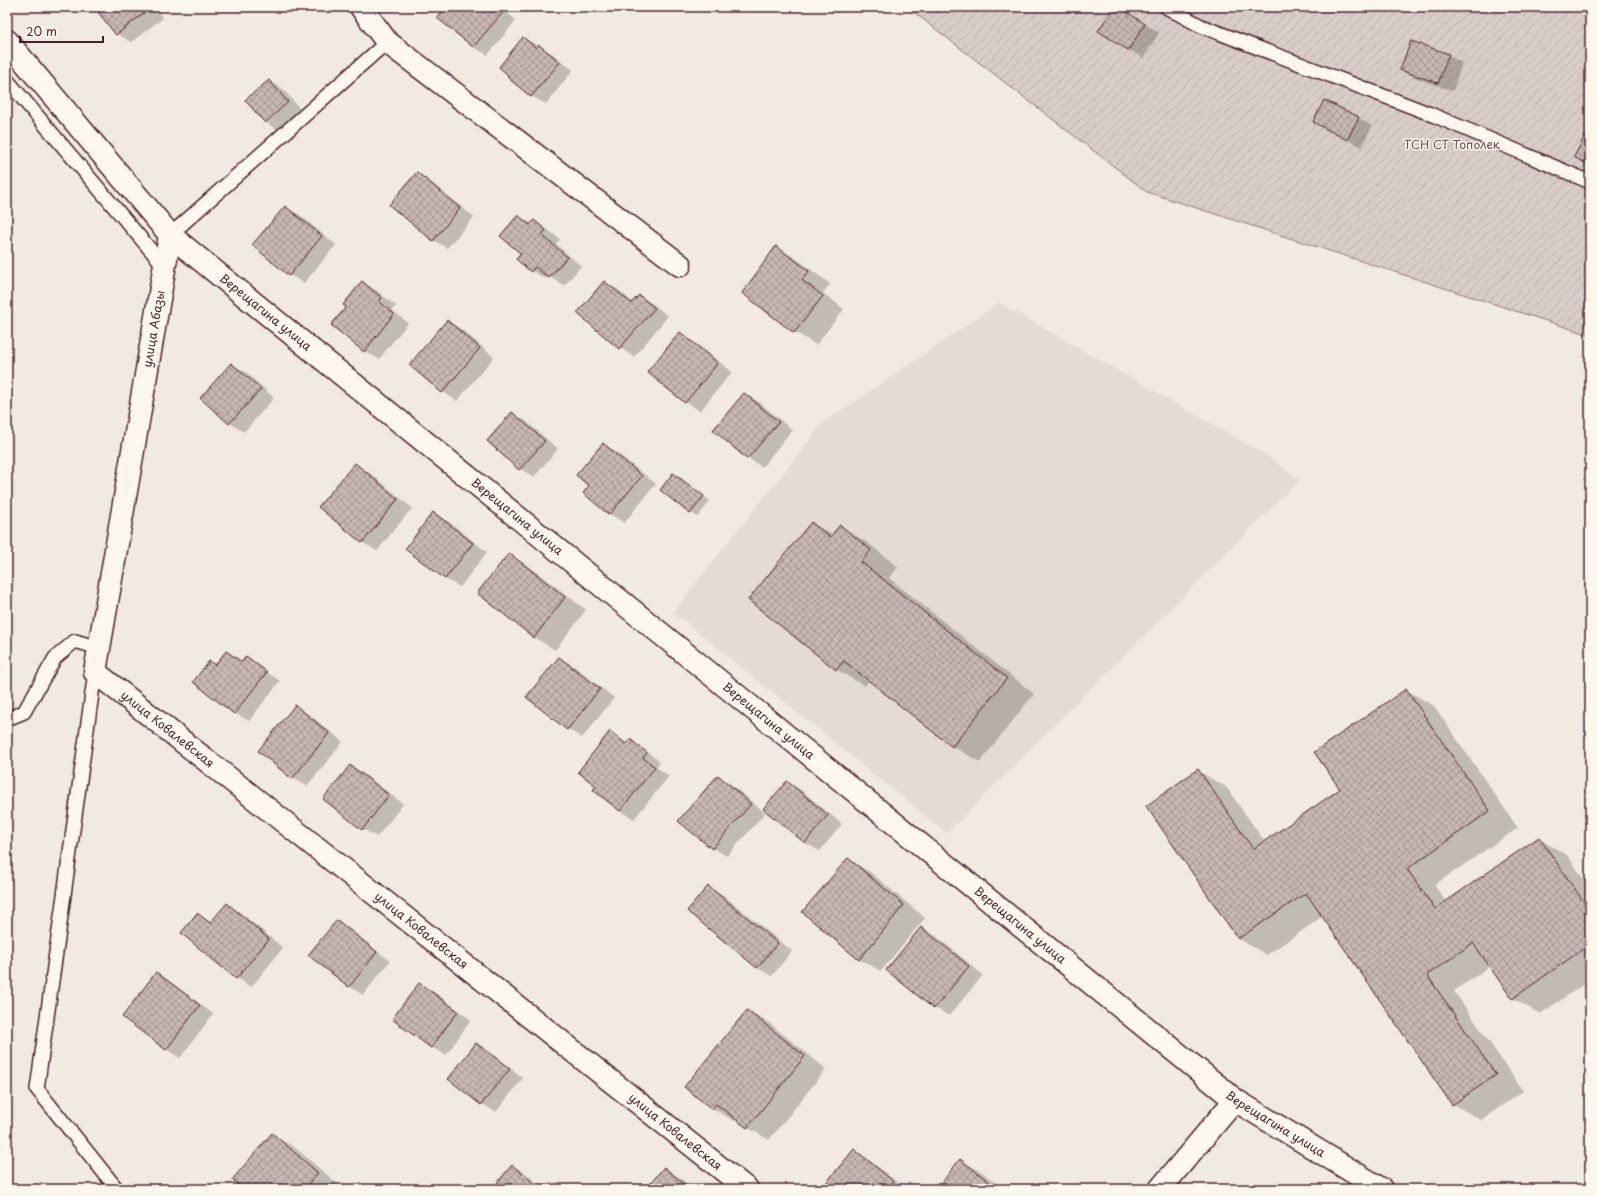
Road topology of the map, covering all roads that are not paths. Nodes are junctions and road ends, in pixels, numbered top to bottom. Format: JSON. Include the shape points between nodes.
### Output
{"nodes":[{"id":1,"x":361,"y":7,"type":"edge"},
{"id":2,"x":1166,"y":7,"type":"edge"},
{"id":3,"x":7,"y":41,"type":"edge"},
{"id":4,"x":387,"y":42,"type":"junction"},
{"id":5,"x":7,"y":80,"type":"edge"},
{"id":6,"x":1590,"y":182,"type":"edge"},
{"id":7,"x":170,"y":235,"type":"junction"},
{"id":8,"x":680,"y":265,"type":"dead end"},
{"id":9,"x":164,"y":267,"type":"junction"},
{"id":10,"x":99,"y":648,"type":"junction"},
{"id":11,"x":95,"y":672,"type":"junction"},
{"id":12,"x":7,"y":719,"type":"edge"},
{"id":13,"x":1235,"y":1100,"type":"junction"},
{"id":14,"x":117,"y":1189,"type":"edge"},
{"id":15,"x":747,"y":1189,"type":"edge"},
{"id":16,"x":1160,"y":1189,"type":"edge"},
{"id":17,"x":1381,"y":1189,"type":"edge"}],
"edges":[{"from":1,"to":4,"type":"street"},
{"from":2,"to":6,"type":"lane","via":[[1201,26],[1428,113]]},
{"from":3,"to":7,"type":"street"},
{"from":4,"to":7,"type":"lane"},
{"from":4,"to":8,"type":"street"},
{"from":5,"to":9,"type":"lane"},
{"from":7,"to":9,"type":"street","name":"улица Абазы"},
{"from":7,"to":13,"type":"street","name":"Верещагина улица"},
{"from":9,"to":10,"type":"street","name":"улица Абазы"},
{"from":10,"to":11,"type":"street","name":"улица Абазы"},
{"from":10,"to":12,"type":"lane","via":[[75,641],[55,658],[24,712]]},
{"from":11,"to":14,"type":"lane","via":[[37,1089]]},
{"from":11,"to":15,"type":"street","name":"улица Ковалевская"},
{"from":13,"to":16,"type":"street"},
{"from":13,"to":17,"type":"street","name":"Верещагина улица"}]}
